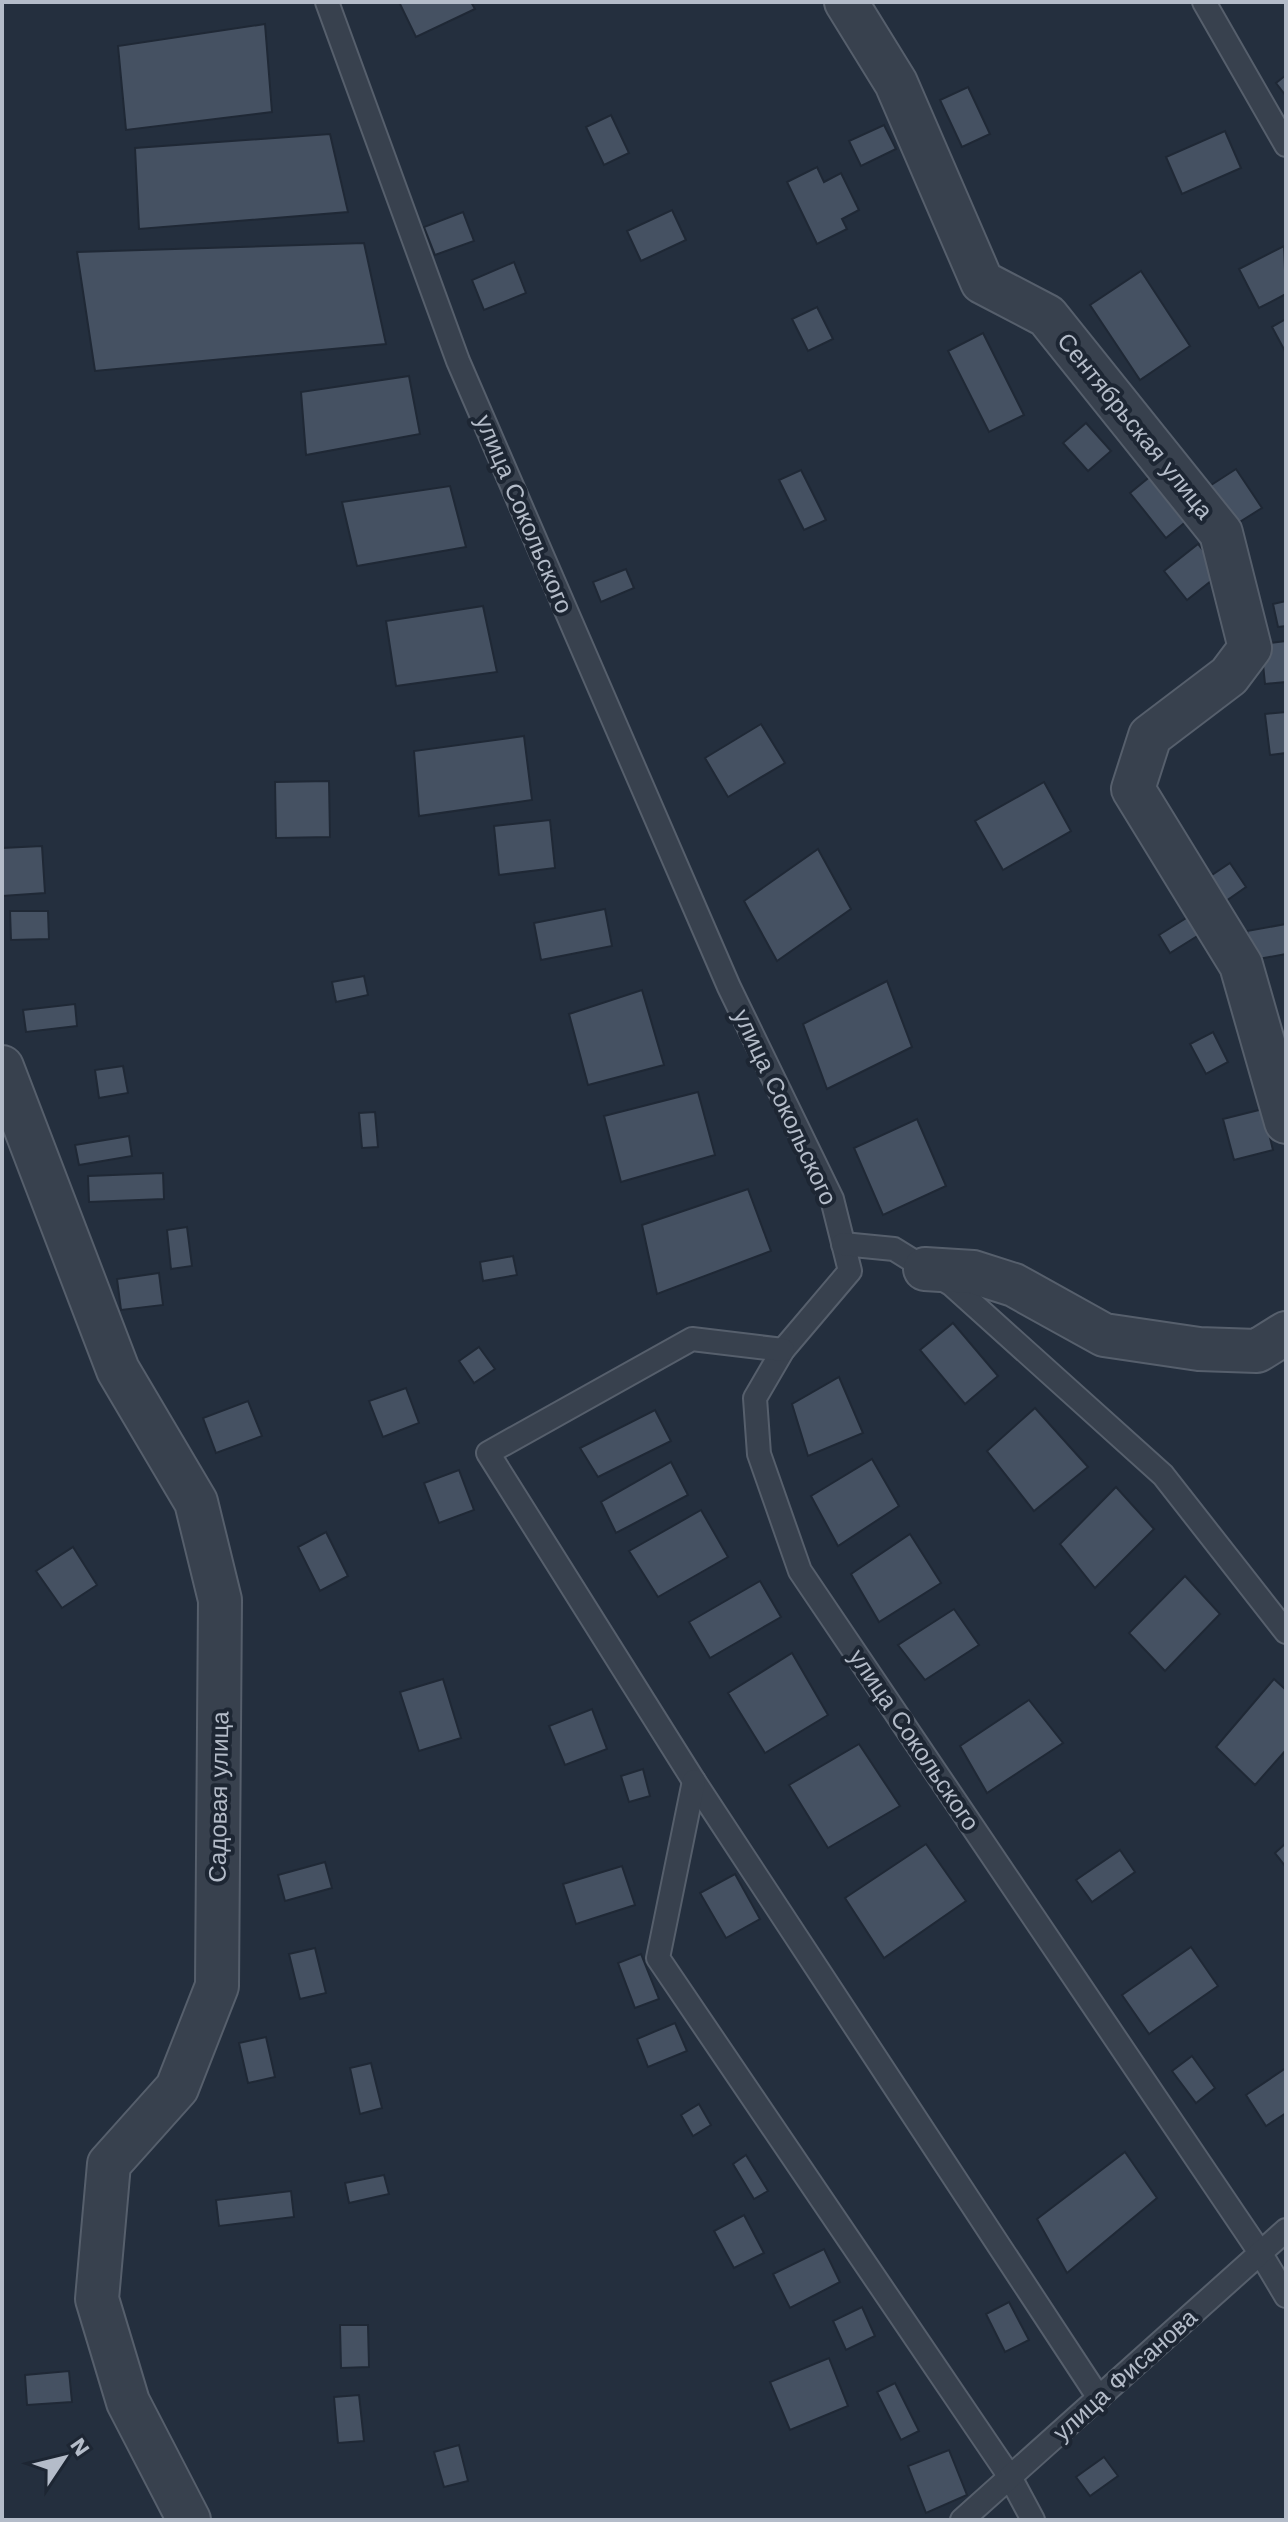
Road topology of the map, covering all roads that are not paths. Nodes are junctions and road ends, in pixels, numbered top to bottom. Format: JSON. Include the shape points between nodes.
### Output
{"nodes":[{"id":1,"x":327,"y":2,"type":"edge"},
{"id":2,"x":846,"y":2,"type":"edge"},
{"id":3,"x":1204,"y":2,"type":"edge"},
{"id":4,"x":1286,"y":145,"type":"edge"},
{"id":5,"x":2,"y":1067,"type":"edge"},
{"id":6,"x":1286,"y":1122,"type":"edge"},
{"id":7,"x":843,"y":1244,"type":"junction"},
{"id":8,"x":925,"y":1269,"type":"junction"},
{"id":9,"x":1286,"y":1333,"type":"edge"},
{"id":10,"x":783,"y":1350,"type":"junction"},
{"id":11,"x":1286,"y":1632,"type":"edge"},
{"id":12,"x":694,"y":1781,"type":"junction"},
{"id":13,"x":1286,"y":2230,"type":"edge"},
{"id":14,"x":1261,"y":2254,"type":"junction"},
{"id":15,"x":1286,"y":2296,"type":"edge"},
{"id":16,"x":1099,"y":2398,"type":"junction"},
{"id":17,"x":1010,"y":2477,"type":"junction"},
{"id":18,"x":189,"y":2520,"type":"edge"},
{"id":19,"x":962,"y":2520,"type":"edge"},
{"id":20,"x":1033,"y":2520,"type":"edge"}],
"edges":[{"from":1,"to":7,"type":"lane","name":"улица Сокольского","via":[[458,361],[729,987],[832,1199]]},
{"from":2,"to":6,"type":"street","name":"Сентябрьская улица","via":[[896,83],[982,282],[1047,316],[1221,533],[1250,648],[1229,676],[1150,736],[1133,789],[1241,965]]},
{"from":3,"to":4,"type":"lane"},
{"from":5,"to":18,"type":"street","name":"Садовая улица","via":[[118,1370],[196,1502],[220,1600],[217,1986],[177,2088],[109,2164],[97,2299],[128,2402]]},
{"from":7,"to":8,"type":"lane","via":[[894,1249]]},
{"from":7,"to":10,"type":"lane","name":"улица Сокольского","via":[[850,1271]]},
{"from":8,"to":9,"type":"street","via":[[973,1272],[1014,1285],[1104,1335],[1199,1349],[1257,1351]]},
{"from":8,"to":11,"type":"lane","via":[[952,1285],[1163,1475]]},
{"from":10,"to":12,"type":"lane","via":[[692,1339],[488,1453]]},
{"from":10,"to":14,"type":"lane","name":"улица Сокольского","via":[[755,1398],[759,1454],[800,1571]]},
{"from":12,"to":16,"type":"lane"},
{"from":12,"to":17,"type":"lane","via":[[658,1958]]},
{"from":13,"to":14,"type":"lane","name":"улица Фисанова"},
{"from":14,"to":15,"type":"lane","name":"улица Сокольского"},
{"from":14,"to":16,"type":"lane","name":"улица Фисанова"},
{"from":16,"to":17,"type":"lane","name":"улица Фисанова"},
{"from":17,"to":19,"type":"lane","name":"улица Фисанова"},
{"from":17,"to":20,"type":"lane"}]}
